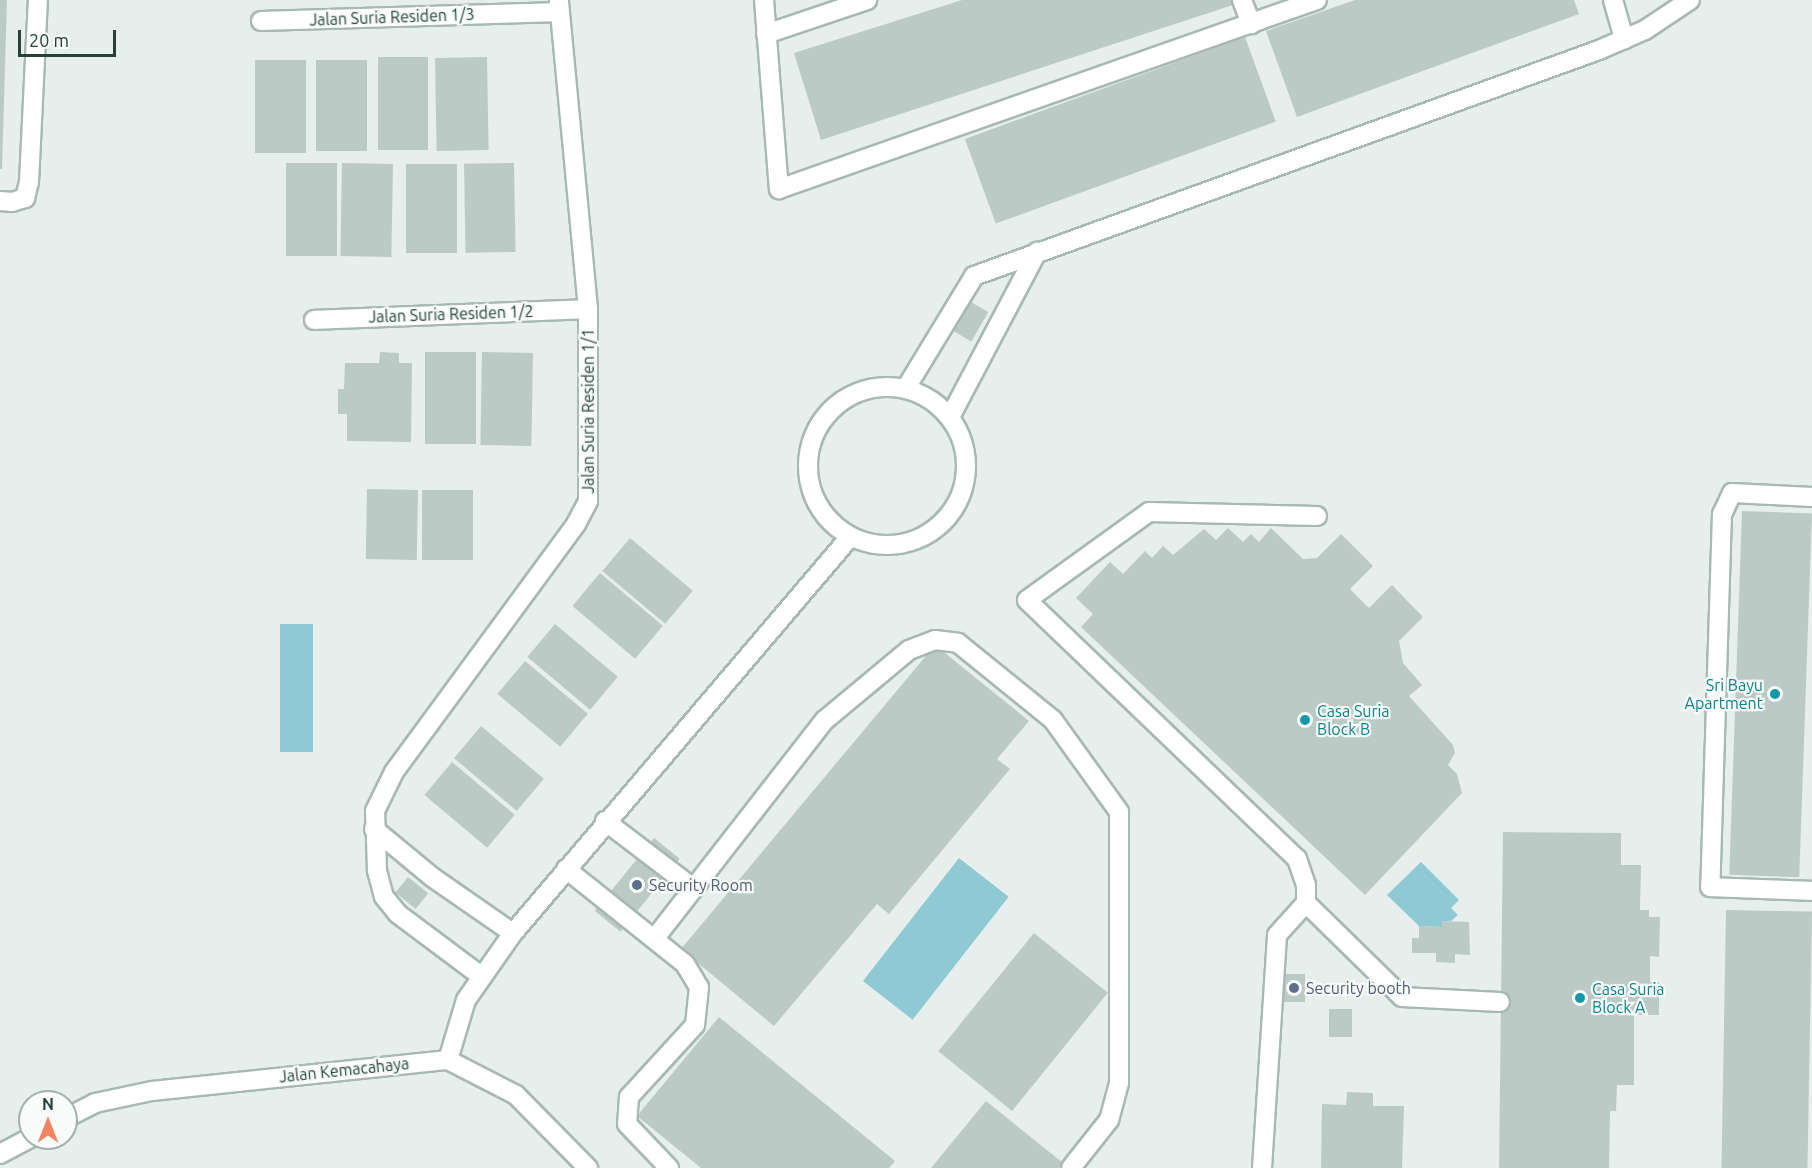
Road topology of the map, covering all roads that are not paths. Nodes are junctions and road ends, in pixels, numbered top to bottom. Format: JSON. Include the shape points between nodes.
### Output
{"nodes":[{"id":1,"x":38,"y":0,"type":"edge"},
{"id":2,"x":764,"y":0,"type":"edge"},
{"id":3,"x":867,"y":0,"type":"edge"},
{"id":4,"x":1242,"y":0,"type":"edge"},
{"id":5,"x":1317,"y":0,"type":"edge"},
{"id":6,"x":1613,"y":0,"type":"edge"},
{"id":7,"x":1690,"y":0,"type":"edge"},
{"id":8,"x":559,"y":6,"type":"edge"},
{"id":9,"x":261,"y":21,"type":"dead end"},
{"id":10,"x":1251,"y":24,"type":"junction"},
{"id":11,"x":766,"y":34,"type":"junction"},
{"id":12,"x":1624,"y":39,"type":"junction"},
{"id":13,"x":0,"y":201,"type":"edge"},
{"id":14,"x":1037,"y":252,"type":"junction"},
{"id":15,"x":588,"y":309,"type":"junction"},
{"id":16,"x":314,"y":320,"type":"dead end"},
{"id":17,"x":906,"y":388,"type":"junction"},
{"id":18,"x":950,"y":417,"type":"junction"},
{"id":19,"x":1812,"y":496,"type":"edge"},
{"id":20,"x":1317,"y":516,"type":"dead end"},
{"id":21,"x":850,"y":537,"type":"junction"},
{"id":22,"x":605,"y":821,"type":"junction"},
{"id":23,"x":374,"y":829,"type":"junction"},
{"id":24,"x":566,"y":869,"type":"junction"},
{"id":25,"x":693,"y":888,"type":"junction"},
{"id":26,"x":1812,"y":891,"type":"edge"},
{"id":27,"x":1306,"y":903,"type":"junction"},
{"id":28,"x":513,"y":933,"type":"junction"},
{"id":29,"x":655,"y":938,"type":"junction"},
{"id":30,"x":481,"y":976,"type":"junction"},
{"id":31,"x":1500,"y":1002,"type":"dead end"},
{"id":32,"x":448,"y":1060,"type":"junction"},
{"id":33,"x":78,"y":1112,"type":"edge"},
{"id":34,"x":18,"y":1144,"type":"edge"},
{"id":35,"x":0,"y":1154,"type":"edge"},
{"id":36,"x":588,"y":1168,"type":"edge"},
{"id":37,"x":669,"y":1168,"type":"edge"},
{"id":38,"x":1071,"y":1168,"type":"edge"},
{"id":39,"x":1262,"y":1168,"type":"edge"}],
"edges":[{"from":1,"to":13,"type":"street","via":[[29,182],[25,198]]},
{"from":2,"to":11,"type":"street"},
{"from":3,"to":11,"type":"street"},
{"from":4,"to":10,"type":"street"},
{"from":5,"to":10,"type":"street"},
{"from":6,"to":12,"type":"street"},
{"from":7,"to":12,"type":"street"},
{"from":8,"to":9,"type":"street","name":"Jalan Suria Residen 1/3"},
{"from":8,"to":15,"type":"street","name":"Jalan Suria Residen 1/1"},
{"from":10,"to":11,"type":"street","via":[[779,189]]},
{"from":12,"to":14,"type":"street"},
{"from":14,"to":17,"type":"street","via":[[974,276]]},
{"from":14,"to":18,"type":"street"},
{"from":15,"to":16,"type":"street","name":"Jalan Suria Residen 1/2"},
{"from":15,"to":23,"type":"street","name":"Jalan Suria Residen 1/1","via":[[588,501],[576,524],[394,772],[375,811]]},
{"from":17,"to":18,"type":"street","via":[[930,399]]},
{"from":17,"to":21,"type":"street","via":[[880,386],[855,393],[833,406],[817,426],[807,475],[814,500],[829,521]]},
{"from":18,"to":21,"type":"street","via":[[963,440],[967,467],[962,494],[948,517],[928,534],[902,544],[875,545]]},
{"from":19,"to":26,"type":"street","via":[[1732,493],[1722,514],[1710,887]]},
{"from":20,"to":27,"type":"street","via":[[1149,512],[1027,600],[1297,859],[1306,885]]},
{"from":21,"to":22,"type":"street"},
{"from":22,"to":24,"type":"street"},
{"from":22,"to":25,"type":"street"},
{"from":23,"to":28,"type":"street","via":[[432,877]]},
{"from":23,"to":30,"type":"street","name":"Jalan Suria Residen 1/1","via":[[384,897],[398,914]]},
{"from":24,"to":28,"type":"street"},
{"from":24,"to":29,"type":"street"},
{"from":25,"to":29,"type":"street"},
{"from":25,"to":38,"type":"street","via":[[825,720],[909,650],[935,640],[958,643],[1053,720],[1119,812],[1119,1083],[1109,1120]]},
{"from":27,"to":31,"type":"street","via":[[1402,997]]},
{"from":27,"to":39,"type":"street","via":[[1277,934]]},
{"from":28,"to":30,"type":"street"},
{"from":29,"to":37,"type":"street","via":[[685,964],[699,987],[694,1025],[629,1097],[627,1124]]},
{"from":30,"to":32,"type":"street","via":[[466,1000]]},
{"from":32,"to":33,"type":"street","name":"Jalan Kemacahaya","via":[[152,1091],[95,1103]]},
{"from":32,"to":36,"type":"street","via":[[516,1095]]},
{"from":34,"to":35,"type":"street"}]}
